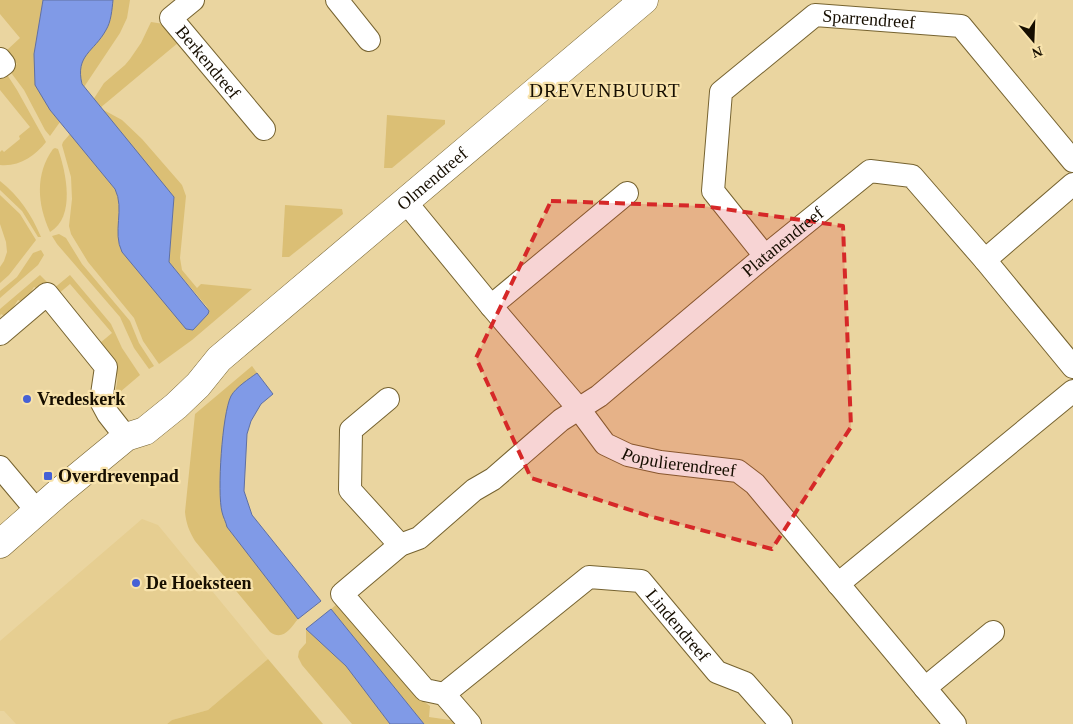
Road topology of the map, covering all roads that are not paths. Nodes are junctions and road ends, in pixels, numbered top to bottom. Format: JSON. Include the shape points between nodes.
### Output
{"nodes":[{"id":1,"x":193,"y":0,"type":"edge"},
{"id":2,"x":337,"y":0,"type":"edge"},
{"id":3,"x":644,"y":0,"type":"edge"},
{"id":4,"x":369,"y":40,"type":"dead end"},
{"id":5,"x":0,"y":59,"type":"edge"},
{"id":6,"x":0,"y":67,"type":"edge"},
{"id":7,"x":264,"y":129,"type":"dead end"},
{"id":8,"x":1073,"y":161,"type":"edge"},
{"id":9,"x":1073,"y":184,"type":"edge"},
{"id":10,"x":627,"y":193,"type":"dead end"},
{"id":11,"x":406,"y":201,"type":"junction"},
{"id":12,"x":765,"y":256,"type":"junction"},
{"id":13,"x":985,"y":260,"type":"junction"},
{"id":14,"x":491,"y":306,"type":"junction"},
{"id":15,"x":0,"y":334,"type":"edge"},
{"id":16,"x":1073,"y":367,"type":"edge"},
{"id":17,"x":1073,"y":391,"type":"edge"},
{"id":18,"x":388,"y":399,"type":"dead end"},
{"id":19,"x":579,"y":409,"type":"junction"},
{"id":20,"x":126,"y":437,"type":"junction"},
{"id":21,"x":0,"y":468,"type":"edge"},
{"id":22,"x":37,"y":512,"type":"junction"},
{"id":23,"x":0,"y":544,"type":"edge"},
{"id":24,"x":400,"y":545,"type":"junction"},
{"id":25,"x":838,"y":584,"type":"junction"},
{"id":26,"x":993,"y":632,"type":"dead end"},
{"id":27,"x":925,"y":688,"type":"junction"},
{"id":28,"x":444,"y":694,"type":"junction"},
{"id":29,"x":470,"y":724,"type":"edge"},
{"id":30,"x":780,"y":724,"type":"edge"},
{"id":31,"x":955,"y":724,"type":"edge"}],
"edges":[{"from":1,"to":7,"type":"street","name":"Berkendreef","via":[[171,18]]},
{"from":2,"to":4,"type":"street"},
{"from":3,"to":11,"type":"street","name":"Olmendreef"},
{"from":5,"to":6,"type":"street","via":[[4,64]]},
{"from":8,"to":12,"type":"street","name":"Sparrendreef","via":[[961,26],[815,15],[721,92],[713,191]]},
{"from":9,"to":13,"type":"street"},
{"from":10,"to":14,"type":"street"},
{"from":11,"to":14,"type":"street","name":"Populierendreef"},
{"from":11,"to":20,"type":"street","name":"Olmendreef","via":[[219,358],[187,373],[133,420]]},
{"from":12,"to":13,"type":"street","name":"Platanendreef","via":[[870,170],[912,176]]},
{"from":12,"to":19,"type":"street","name":"Platanendreef","via":[[599,396]]},
{"from":13,"to":16,"type":"street","name":"Platanendreef"},
{"from":14,"to":19,"type":"street","name":"Populierendreef"},
{"from":15,"to":20,"type":"street","via":[[47,294],[106,367],[101,401]]},
{"from":17,"to":25,"type":"street"},
{"from":18,"to":24,"type":"street","via":[[351,430],[350,490]]},
{"from":19,"to":24,"type":"street","via":[[561,420],[493,479],[474,490],[419,538]]},
{"from":19,"to":25,"type":"street","name":"Populierendreef","via":[[605,444],[628,455],[738,471],[754,484]]},
{"from":20,"to":22,"type":"street","name":"Olmendreef"},
{"from":21,"to":22,"type":"street"},
{"from":22,"to":23,"type":"street","name":"Olmendreef"},
{"from":24,"to":28,"type":"street","via":[[342,594],[425,690]]},
{"from":25,"to":27,"type":"street","name":"Populierendreef"},
{"from":26,"to":27,"type":"street"},
{"from":27,"to":31,"type":"street","name":"Populierendreef"},
{"from":28,"to":29,"type":"street"},
{"from":28,"to":30,"type":"street","name":"Lindendreef","via":[[589,577],[641,581],[717,672],[745,683]]}]}
